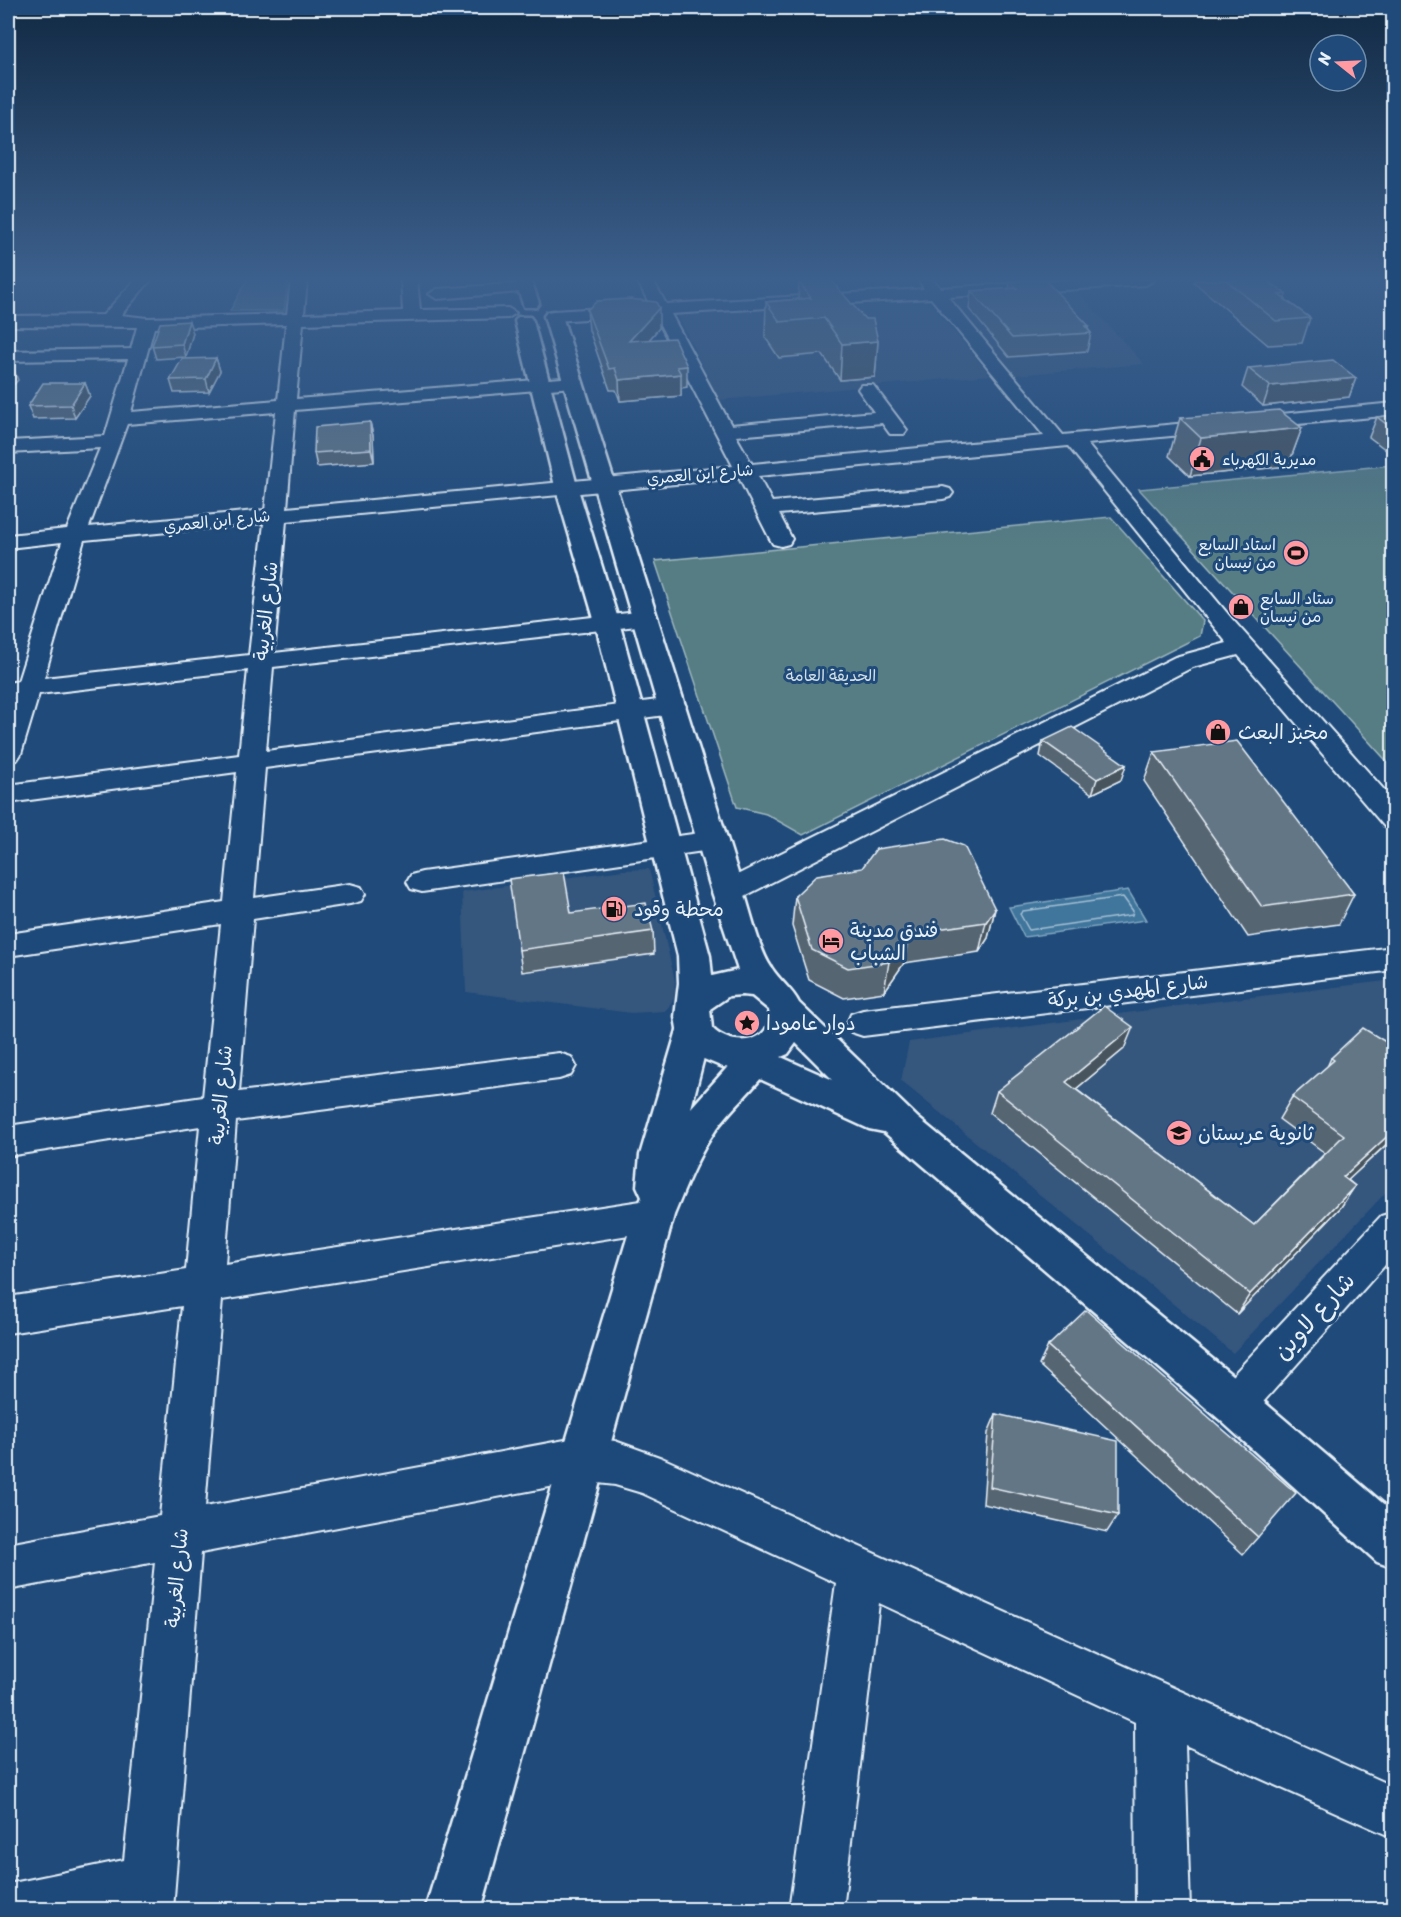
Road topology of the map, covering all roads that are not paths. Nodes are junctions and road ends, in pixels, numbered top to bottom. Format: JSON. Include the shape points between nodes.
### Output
{"nodes":[{"id":1,"x":133,"y":369,"type":"edge"},
{"id":2,"x":291,"y":369,"type":"edge"},
{"id":3,"x":538,"y":369,"type":"edge"},
{"id":4,"x":570,"y":369,"type":"edge"},
{"id":5,"x":692,"y":369,"type":"edge"},
{"id":6,"x":1004,"y":369,"type":"edge"},
{"id":7,"x":574,"y":382,"type":"junction"},
{"id":8,"x":541,"y":384,"type":"junction"},
{"id":9,"x":867,"y":389,"type":"dead end"},
{"id":10,"x":287,"y":405,"type":"junction"},
{"id":11,"x":1394,"y":409,"type":"edge"},
{"id":12,"x":886,"y":417,"type":"junction"},
{"id":13,"x":119,"y":419,"type":"junction"},
{"id":14,"x":724,"y":431,"type":"junction"},
{"id":15,"x":1066,"y":440,"type":"junction"},
{"id":16,"x":112,"y":441,"type":"junction"},
{"id":17,"x":8,"y":447,"type":"edge"},
{"id":18,"x":745,"y":470,"type":"junction"},
{"id":19,"x":934,"y":480,"type":"junction"},
{"id":20,"x":605,"y":483,"type":"junction"},
{"id":21,"x":566,"y":486,"type":"junction"},
{"id":22,"x":766,"y":509,"type":"junction"},
{"id":23,"x":276,"y":515,"type":"junction"},
{"id":24,"x":75,"y":535,"type":"junction"},
{"id":25,"x":782,"y":539,"type":"dead end"},
{"id":26,"x":8,"y":541,"type":"edge"},
{"id":27,"x":646,"y":618,"type":"junction"},
{"id":28,"x":607,"y":622,"type":"junction"},
{"id":29,"x":1244,"y":647,"type":"junction"},
{"id":30,"x":261,"y":661,"type":"junction"},
{"id":31,"x":18,"y":689,"type":"edge"},
{"id":32,"x":673,"y":706,"type":"junction"},
{"id":33,"x":631,"y":711,"type":"junction"},
{"id":34,"x":8,"y":753,"type":"edge"},
{"id":35,"x":252,"y":762,"type":"junction"},
{"id":36,"x":8,"y":794,"type":"edge"},
{"id":37,"x":1394,"y":819,"type":"edge"},
{"id":38,"x":714,"y":842,"type":"junction"},
{"id":39,"x":665,"y":848,"type":"junction"},
{"id":40,"x":422,"y":882,"type":"dead end"},
{"id":41,"x":728,"y":892,"type":"junction"},
{"id":42,"x":350,"y":894,"type":"dead end"},
{"id":43,"x":238,"y":910,"type":"junction"},
{"id":44,"x":8,"y":945,"type":"edge"},
{"id":45,"x":1394,"y":958,"type":"edge"},
{"id":46,"x":778,"y":1002,"type":"junction"},
{"id":47,"x":693,"y":1021,"type":"junction"},
{"id":48,"x":863,"y":1023,"type":"dead end"},
{"id":49,"x":754,"y":1057,"type":"junction"},
{"id":50,"x":559,"y":1066,"type":"dead end"},
{"id":51,"x":220,"y":1109,"type":"junction"},
{"id":52,"x":905,"y":1129,"type":"junction"},
{"id":53,"x":8,"y":1141,"type":"edge"},
{"id":54,"x":654,"y":1215,"type":"junction"},
{"id":55,"x":1394,"y":1228,"type":"edge"},
{"id":56,"x":204,"y":1286,"type":"junction"},
{"id":57,"x":8,"y":1315,"type":"edge"},
{"id":58,"x":1234,"y":1404,"type":"junction"},
{"id":59,"x":581,"y":1459,"type":"junction"},
{"id":60,"x":181,"y":1534,"type":"junction"},
{"id":61,"x":1394,"y":1545,"type":"edge"},
{"id":62,"x":8,"y":1567,"type":"edge"},
{"id":63,"x":860,"y":1572,"type":"junction"},
{"id":64,"x":1159,"y":1708,"type":"junction"},
{"id":65,"x":1394,"y":1813,"type":"edge"},
{"id":66,"x":148,"y":1895,"type":"edge"},
{"id":67,"x":10,"y":1910,"type":"edge"},
{"id":68,"x":453,"y":1910,"type":"edge"},
{"id":69,"x":816,"y":1910,"type":"edge"},
{"id":70,"x":1163,"y":1910,"type":"edge"}],
"edges":[{"from":1,"to":13,"type":"street"},
{"from":2,"to":10,"type":"street","name":"شارع الغربية"},
{"from":3,"to":8,"type":"main road"},
{"from":4,"to":7,"type":"main road"},
{"from":5,"to":14,"type":"street"},
{"from":6,"to":15,"type":"street"},
{"from":7,"to":8,"type":"street"},
{"from":7,"to":20,"type":"main road"},
{"from":8,"to":10,"type":"street"},
{"from":8,"to":21,"type":"main road"},
{"from":9,"to":12,"type":"street"},
{"from":10,"to":13,"type":"street"},
{"from":10,"to":23,"type":"street","name":"شارع الغربية"},
{"from":11,"to":15,"type":"street","name":"شارع ابن العمري"},
{"from":12,"to":14,"type":"street"},
{"from":12,"to":19,"type":"street"},
{"from":13,"to":16,"type":"street"},
{"from":14,"to":18,"type":"street"},
{"from":15,"to":19,"type":"street","name":"شارع ابن العمري"},
{"from":15,"to":29,"type":"street"},
{"from":16,"to":17,"type":"street"},
{"from":16,"to":24,"type":"street"},
{"from":18,"to":19,"type":"street","name":"شارع ابن العمري"},
{"from":18,"to":20,"type":"street","name":"شارع ابن العمري"},
{"from":18,"to":22,"type":"street"},
{"from":19,"to":22,"type":"street"},
{"from":20,"to":21,"type":"street","name":"شارع ابن العمري"},
{"from":20,"to":27,"type":"main road"},
{"from":21,"to":23,"type":"street","name":"شارع ابن العمري"},
{"from":21,"to":28,"type":"main road"},
{"from":22,"to":25,"type":"street"},
{"from":23,"to":24,"type":"street","name":"شارع ابن العمري"},
{"from":23,"to":30,"type":"street","name":"شارع الغربية"},
{"from":24,"to":26,"type":"street","name":"شارع ابن العمري"},
{"from":24,"to":31,"type":"street"},
{"from":27,"to":28,"type":"street"},
{"from":27,"to":32,"type":"main road"},
{"from":28,"to":30,"type":"street"},
{"from":28,"to":33,"type":"main road"},
{"from":29,"to":37,"type":"street"},
{"from":29,"to":41,"type":"street","via":[[1184,662]]},
{"from":30,"to":31,"type":"street"},
{"from":30,"to":35,"type":"street","name":"شارع الغربية"},
{"from":31,"to":34,"type":"street"},
{"from":32,"to":33,"type":"street"},
{"from":32,"to":38,"type":"main road"},
{"from":33,"to":35,"type":"street"},
{"from":33,"to":39,"type":"main road"},
{"from":35,"to":36,"type":"street"},
{"from":35,"to":43,"type":"street","name":"شارع الغربية"},
{"from":38,"to":39,"type":"street"},
{"from":38,"to":41,"type":"main road"},
{"from":39,"to":40,"type":"street"},
{"from":39,"to":47,"type":"main road","via":[[694,956]]},
{"from":41,"to":46,"type":"main road","via":[[754,969]]},
{"from":42,"to":43,"type":"street"},
{"from":43,"to":44,"type":"street"},
{"from":43,"to":51,"type":"street","name":"شارع الغربية"},
{"from":45,"to":48,"type":"street","name":"شارع المهدي بن بركة"},
{"from":46,"to":47,"type":"main road","via":[[749,983],[726,984],[705,993]]},
{"from":46,"to":49,"type":"main road","via":[[788,1020],[783,1036]]},
{"from":46,"to":52,"type":"main road"},
{"from":47,"to":49,"type":"main road","via":[[701,1041],[712,1049],[727,1055]]},
{"from":47,"to":54,"type":"main road","via":[[658,1155]]},
{"from":49,"to":52,"type":"main road"},
{"from":49,"to":54,"type":"main road","via":[[698,1127]]},
{"from":50,"to":51,"type":"street"},
{"from":51,"to":53,"type":"street"},
{"from":51,"to":56,"type":"street","name":"شارع الغربية"},
{"from":52,"to":58,"type":"main road"},
{"from":54,"to":56,"type":"street"},
{"from":54,"to":59,"type":"main road"},
{"from":55,"to":58,"type":"street","name":"شارع لاوين"},
{"from":56,"to":57,"type":"street"},
{"from":56,"to":60,"type":"street","name":"شارع الغربية"},
{"from":58,"to":61,"type":"main road"},
{"from":59,"to":60,"type":"street"},
{"from":59,"to":63,"type":"street","via":[[615,1463],[647,1473]]},
{"from":59,"to":68,"type":"main road"},
{"from":60,"to":62,"type":"street"},
{"from":60,"to":66,"type":"street","name":"شارع الغربية"},
{"from":63,"to":64,"type":"street"},
{"from":63,"to":69,"type":"street"},
{"from":64,"to":65,"type":"street"},
{"from":64,"to":70,"type":"street"},
{"from":66,"to":67,"type":"street"}]}
